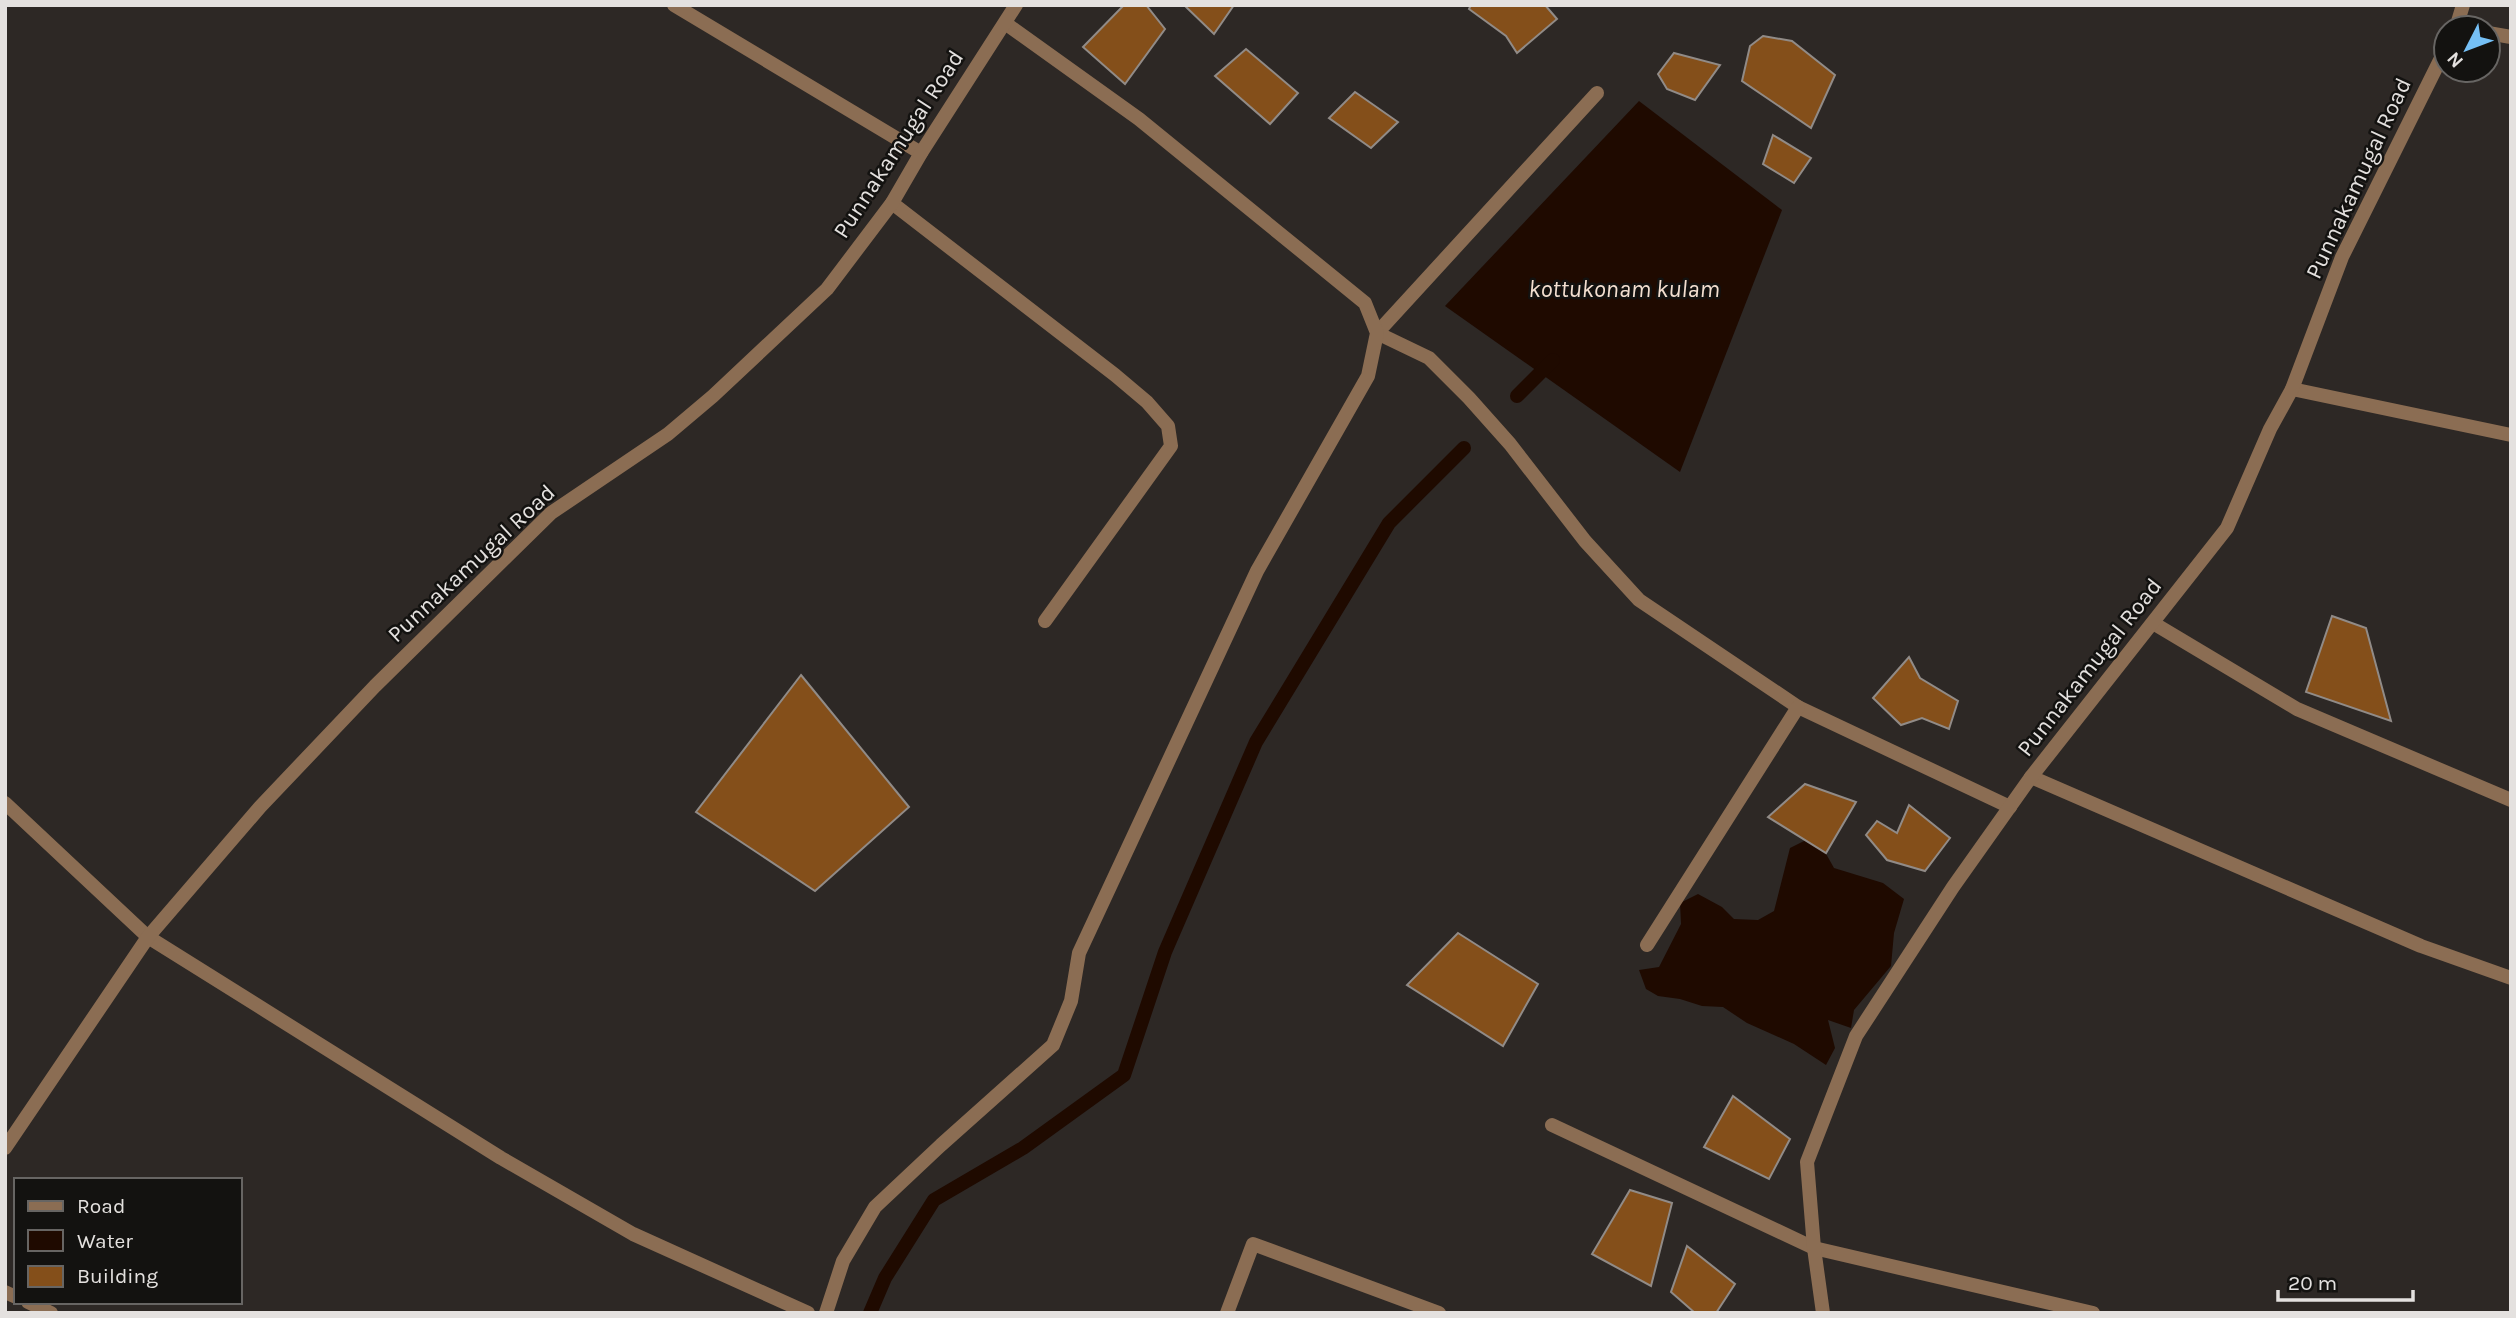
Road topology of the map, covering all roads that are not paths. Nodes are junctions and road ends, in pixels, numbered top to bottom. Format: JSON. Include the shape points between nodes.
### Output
{"nodes":[{"id":1,"x":674,"y":5,"type":"edge"},
{"id":2,"x":1016,"y":5,"type":"edge"},
{"id":3,"x":1005,"y":23,"type":"junction"},
{"id":4,"x":2432,"y":76,"type":"edge"},
{"id":5,"x":1597,"y":93,"type":"dead end"},
{"id":6,"x":921,"y":153,"type":"junction"},
{"id":7,"x":892,"y":203,"type":"junction"},
{"id":8,"x":1377,"y":333,"type":"junction"},
{"id":9,"x":2292,"y":390,"type":"junction"},
{"id":10,"x":2511,"y":435,"type":"edge"},
{"id":11,"x":1045,"y":621,"type":"dead end"},
{"id":12,"x":2152,"y":623,"type":"junction"},
{"id":13,"x":1798,"y":707,"type":"junction"},
{"id":14,"x":2031,"y":777,"type":"junction"},
{"id":15,"x":2511,"y":800,"type":"edge"},
{"id":16,"x":5,"y":803,"type":"edge"},
{"id":17,"x":2010,"y":807,"type":"junction"},
{"id":18,"x":148,"y":937,"type":"junction"},
{"id":19,"x":1647,"y":945,"type":"dead end"},
{"id":20,"x":2511,"y":978,"type":"edge"},
{"id":21,"x":1552,"y":1125,"type":"dead end"},
{"id":22,"x":5,"y":1148,"type":"edge"},
{"id":23,"x":1814,"y":1248,"type":"junction"},
{"id":24,"x":32,"y":1304,"type":"edge"},
{"id":25,"x":51,"y":1313,"type":"edge"},
{"id":26,"x":808,"y":1313,"type":"edge"},
{"id":27,"x":826,"y":1313,"type":"edge"},
{"id":28,"x":1227,"y":1313,"type":"edge"},
{"id":29,"x":1439,"y":1313,"type":"edge"},
{"id":30,"x":1824,"y":1313,"type":"edge"},
{"id":31,"x":2092,"y":1313,"type":"edge"}],
"edges":[{"from":1,"to":6,"type":"street"},
{"from":2,"to":3,"type":"street","name":"Punnakamugal Road"},
{"from":3,"to":6,"type":"street","name":"Punnakamugal Road"},
{"from":3,"to":8,"type":"street","via":[[1139,119],[1365,303]]},
{"from":4,"to":9,"type":"street","name":"Punnakamugal Road","via":[[2342,257]]},
{"from":5,"to":8,"type":"street"},
{"from":6,"to":7,"type":"street","name":"Punnakamugal Road"},
{"from":7,"to":11,"type":"street","via":[[1115,374],[1168,426],[1171,446]]},
{"from":7,"to":18,"type":"street","name":"Punnakamugal Road","via":[[827,289],[713,396],[668,434],[551,513],[492,569],[260,807]]},
{"from":8,"to":13,"type":"street","via":[[1429,358],[1469,397],[1585,541],[1639,600]]},
{"from":8,"to":27,"type":"street","via":[[1368,376],[1257,571],[1079,953],[1071,1001],[1053,1045],[875,1207],[842,1261]]},
{"from":9,"to":10,"type":"street"},
{"from":9,"to":12,"type":"street","name":"Punnakamugal Road","via":[[2227,528]]},
{"from":12,"to":14,"type":"street","name":"Punnakamugal Road"},
{"from":12,"to":15,"type":"street","via":[[2297,709]]},
{"from":13,"to":17,"type":"street"},
{"from":13,"to":19,"type":"street"},
{"from":14,"to":17,"type":"street","name":"Punnakamugal Road"},
{"from":14,"to":20,"type":"street","via":[[2421,946]]},
{"from":16,"to":18,"type":"street"},
{"from":17,"to":23,"type":"street","name":"Punnakamugal Road","via":[[1856,1036],[1807,1162]]},
{"from":18,"to":22,"type":"street","name":"Punnakamugal Road"},
{"from":18,"to":26,"type":"street","via":[[501,1158],[633,1234]]},
{"from":21,"to":23,"type":"street"},
{"from":23,"to":30,"type":"street","name":"Punnakamugal Road"},
{"from":23,"to":31,"type":"street"},
{"from":24,"to":25,"type":"street"},
{"from":28,"to":29,"type":"street","via":[[1253,1244]]}]}
